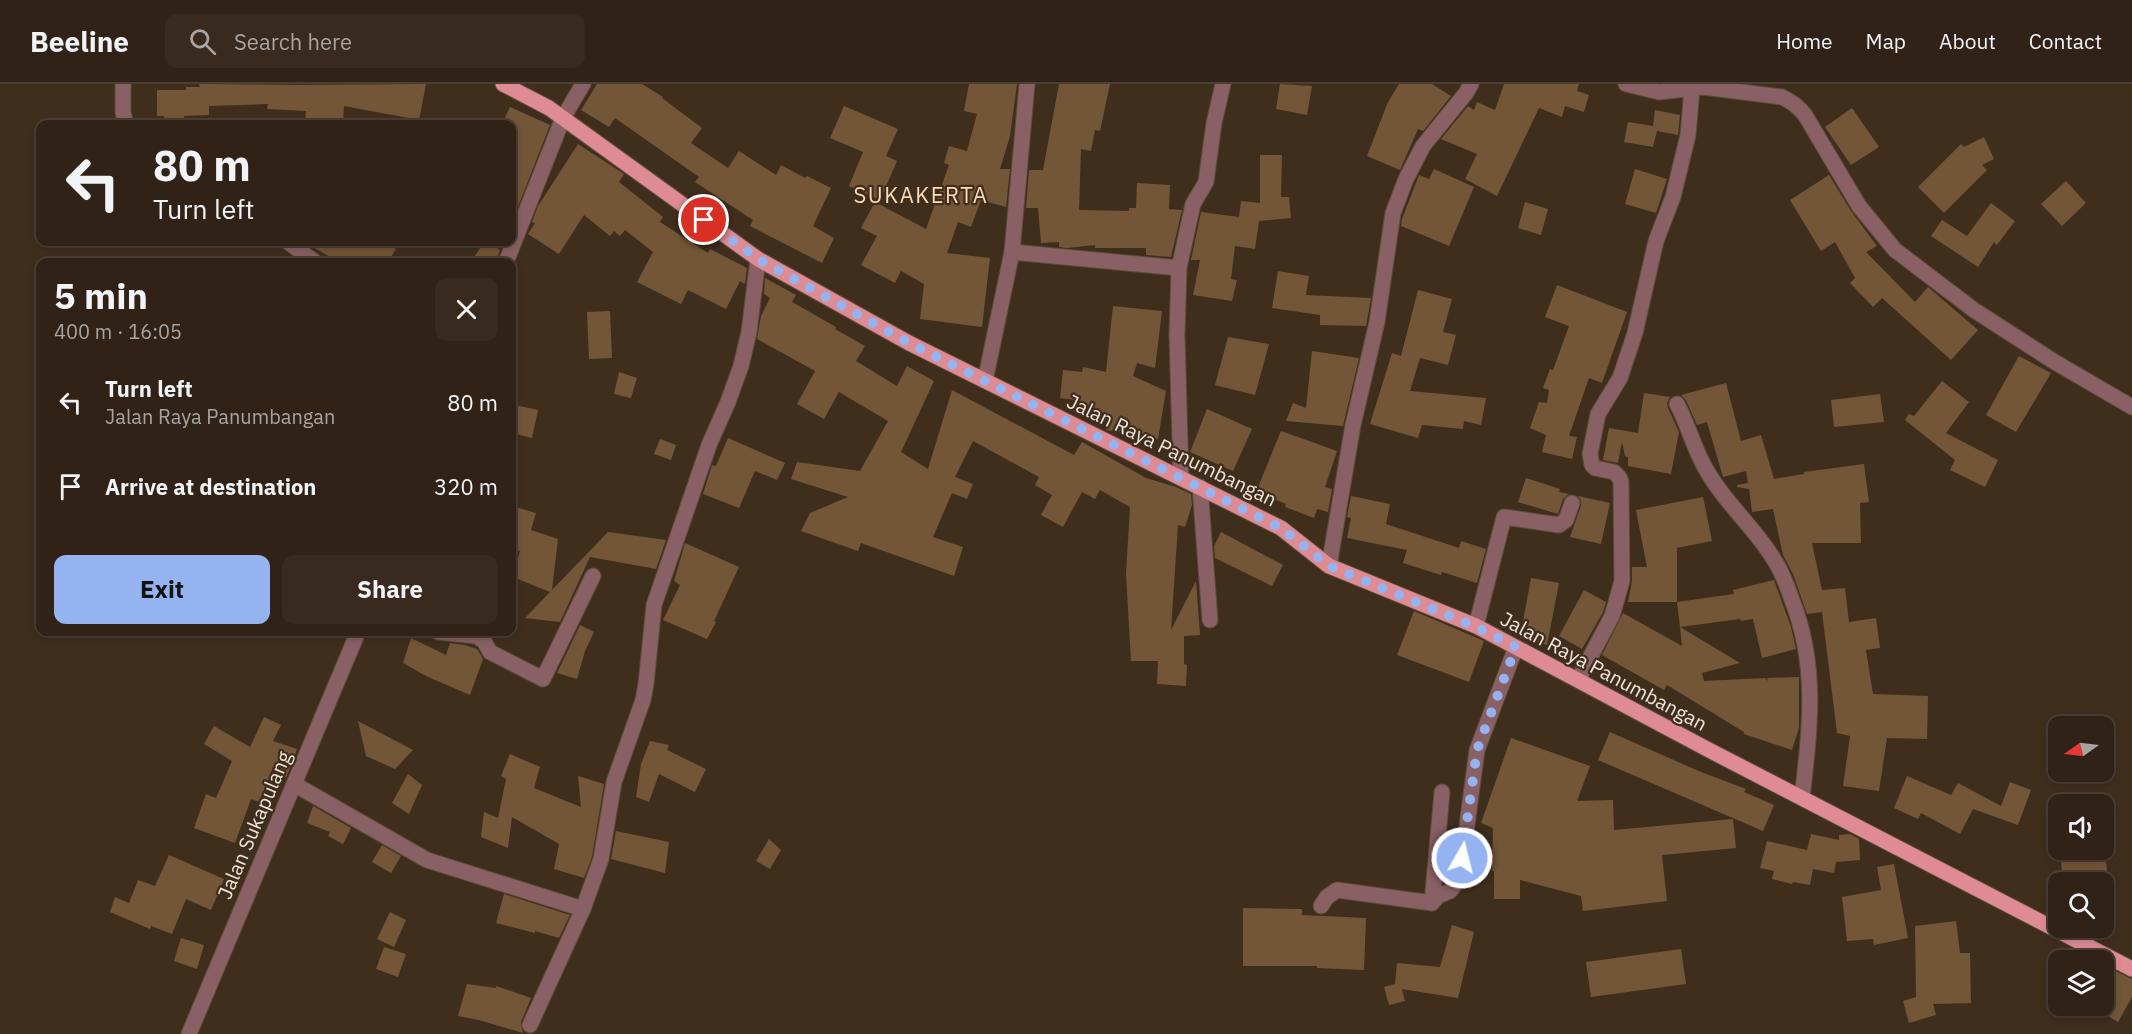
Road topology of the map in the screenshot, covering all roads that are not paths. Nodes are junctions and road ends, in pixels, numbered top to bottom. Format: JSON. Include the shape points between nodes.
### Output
{"nodes":[{"id":1,"x":123,"y":84,"type":"edge"},
{"id":2,"x":503,"y":84,"type":"edge"},
{"id":3,"x":583,"y":84,"type":"edge"},
{"id":4,"x":1027,"y":84,"type":"edge"},
{"id":5,"x":1223,"y":84,"type":"edge"},
{"id":6,"x":1471,"y":84,"type":"edge"},
{"id":7,"x":1626,"y":84,"type":"edge"},
{"id":8,"x":1692,"y":89,"type":"junction"},
{"id":9,"x":563,"y":118,"type":"junction"},
{"id":10,"x":125,"y":120,"type":"edge"},
{"id":11,"x":516,"y":237,"type":"edge"},
{"id":12,"x":293,"y":246,"type":"edge"},
{"id":13,"x":1012,"y":252,"type":"junction"},
{"id":14,"x":310,"y":258,"type":"edge"},
{"id":15,"x":758,"y":259,"type":"junction"},
{"id":16,"x":1179,"y":268,"type":"junction"},
{"id":17,"x":985,"y":381,"type":"junction"},
{"id":18,"x":1677,"y":404,"type":"dead end"},
{"id":19,"x":2132,"y":407,"type":"edge"},
{"id":20,"x":1181,"y":478,"type":"junction"},
{"id":21,"x":1200,"y":487,"type":"junction"},
{"id":22,"x":1572,"y":503,"type":"dead end"},
{"id":23,"x":1329,"y":566,"type":"junction"},
{"id":24,"x":593,"y":576,"type":"dead end"},
{"id":25,"x":1210,"y":620,"type":"dead end"},
{"id":26,"x":1476,"y":627,"type":"junction"},
{"id":27,"x":356,"y":636,"type":"edge"},
{"id":28,"x":476,"y":636,"type":"edge"},
{"id":29,"x":1516,"y":647,"type":"junction"},
{"id":30,"x":1578,"y":680,"type":"junction"},
{"id":31,"x":294,"y":784,"type":"junction"},
{"id":32,"x":1442,"y":792,"type":"dead end"},
{"id":33,"x":1802,"y":798,"type":"junction"},
{"id":34,"x":1432,"y":903,"type":"junction"},
{"id":35,"x":1321,"y":906,"type":"dead end"},
{"id":36,"x":583,"y":909,"type":"junction"},
{"id":37,"x":2132,"y":969,"type":"edge"},
{"id":38,"x":530,"y":1025,"type":"dead end"},
{"id":39,"x":189,"y":1034,"type":"edge"}],
"edges":[{"from":1,"to":10,"type":"street"},
{"from":2,"to":9,"type":"main road","name":"Jalan Raya Panumbangan"},
{"from":3,"to":9,"type":"street"},
{"from":4,"to":13,"type":"street"},
{"from":5,"to":16,"type":"street","via":[[1206,182],[1193,204]]},
{"from":6,"to":23,"type":"street","via":[[1423,146],[1393,213],[1377,322],[1353,425]]},
{"from":7,"to":8,"type":"street","via":[[1659,92]]},
{"from":8,"to":19,"type":"street","via":[[1782,97],[1798,106],[1859,206],[1895,250],[1974,310]]},
{"from":8,"to":30,"type":"street","via":[[1688,135],[1673,197],[1656,241],[1635,333],[1620,378],[1598,414],[1590,454],[1595,468],[1614,472],[1622,482],[1622,581],[1612,616]]},
{"from":9,"to":11,"type":"street"},
{"from":9,"to":15,"type":"main road","name":"Jalan Raya Panumbangan"},
{"from":12,"to":14,"type":"street"},
{"from":13,"to":16,"type":"street"},
{"from":13,"to":17,"type":"street"},
{"from":15,"to":17,"type":"main road","name":"Jalan Raya Panumbangan"},
{"from":15,"to":36,"type":"street","via":[[741,366],[708,445],[654,605],[643,700],[616,775],[601,859]]},
{"from":16,"to":20,"type":"street"},
{"from":17,"to":20,"type":"main road","name":"Jalan Raya Panumbangan"},
{"from":18,"to":33,"type":"street","via":[[1706,471],[1781,570],[1802,624],[1810,667],[1810,729]]},
{"from":20,"to":21,"type":"main road","name":"Jalan Raya Panumbangan"},
{"from":21,"to":23,"type":"main road","name":"Jalan Raya Panumbangan","via":[[1281,528]]},
{"from":21,"to":25,"type":"street"},
{"from":22,"to":26,"type":"street","via":[[1566,520],[1558,525],[1504,517]]},
{"from":23,"to":26,"type":"main road","name":"Jalan Raya Panumbangan"},
{"from":24,"to":28,"type":"street","via":[[543,680],[490,652]]},
{"from":26,"to":29,"type":"main road","name":"Jalan Raya Panumbangan"},
{"from":27,"to":31,"type":"street","name":"Jalan Sukapulang"},
{"from":29,"to":30,"type":"main road","name":"Jalan Raya Panumbangan"},
{"from":29,"to":34,"type":"street","via":[[1477,750],[1460,878],[1450,891]]},
{"from":30,"to":33,"type":"main road","name":"Jalan Raya Panumbangan"},
{"from":31,"to":36,"type":"street","via":[[427,860]]},
{"from":31,"to":39,"type":"street","name":"Jalan Sukapulang"},
{"from":32,"to":34,"type":"street"},
{"from":33,"to":37,"type":"main road","name":"Jalan Raya Panumbangan"},
{"from":34,"to":35,"type":"street","via":[[1337,890]]},
{"from":36,"to":38,"type":"street"}]}
